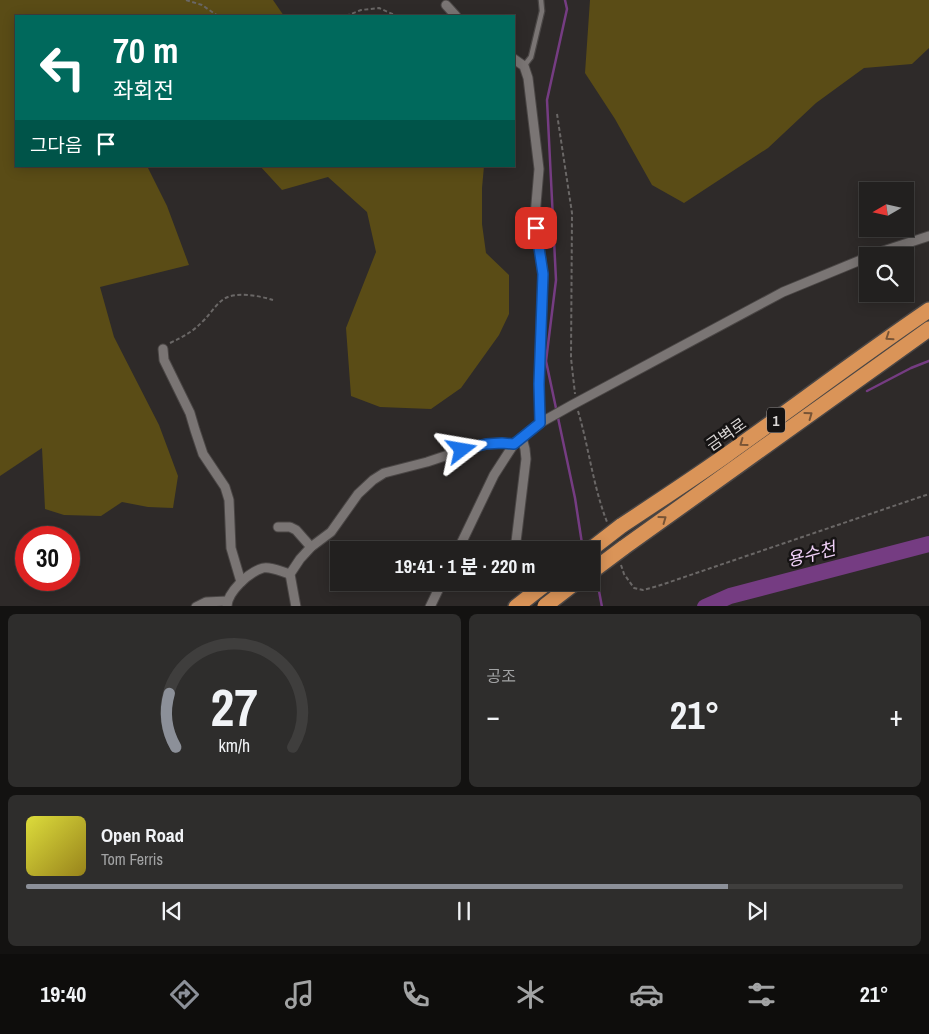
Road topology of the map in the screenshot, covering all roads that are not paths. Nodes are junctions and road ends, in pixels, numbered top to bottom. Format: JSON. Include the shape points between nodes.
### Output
{"nodes":[{"id":1,"x":541,"y":0,"type":"edge"},
{"id":2,"x":446,"y":5,"type":"dead end"},
{"id":3,"x":455,"y":15,"type":"edge"},
{"id":4,"x":515,"y":60,"type":"edge"},
{"id":5,"x":524,"y":66,"type":"junction"},
{"id":6,"x":929,"y":236,"type":"edge"},
{"id":7,"x":895,"y":247,"type":"edge"},
{"id":8,"x":859,"y":260,"type":"edge"},
{"id":9,"x":929,"y":310,"type":"edge"},
{"id":10,"x":929,"y":329,"type":"edge"},
{"id":11,"x":162,"y":349,"type":"road end"},
{"id":12,"x":540,"y":423,"type":"junction"},
{"id":13,"x":518,"y":441,"type":"junction"},
{"id":14,"x":278,"y":527,"type":"dead end"},
{"id":15,"x":462,"y":541,"type":"edge"},
{"id":16,"x":516,"y":541,"type":"edge"},
{"id":17,"x":599,"y":541,"type":"edge"},
{"id":18,"x":311,"y":547,"type":"junction"},
{"id":19,"x":600,"y":565,"type":"edge"},
{"id":20,"x":290,"y":574,"type":"junction"},
{"id":21,"x":241,"y":582,"type":"junction"},
{"id":22,"x":438,"y":591,"type":"edge"},
{"id":23,"x":536,"y":591,"type":"edge"},
{"id":24,"x":564,"y":591,"type":"edge"},
{"id":25,"x":227,"y":604,"type":"edge"},
{"id":26,"x":196,"y":606,"type":"edge"},
{"id":27,"x":296,"y":606,"type":"edge"},
{"id":28,"x":430,"y":606,"type":"edge"},
{"id":29,"x":516,"y":606,"type":"edge"},
{"id":30,"x":544,"y":606,"type":"edge"}],
"edges":[{"from":1,"to":5,"type":"lane","via":[[542,11],[531,57]]},
{"from":2,"to":3,"type":"street"},
{"from":4,"to":5,"type":"street"},
{"from":5,"to":12,"type":"street","via":[[539,169],[535,216],[543,274]]},
{"from":6,"to":7,"type":"street"},
{"from":8,"to":12,"type":"street","via":[[782,292]]},
{"from":9,"to":17,"type":"highway","name":"금벽로","number":"1","one_way":true,"bridge":true,"via":[[723,458],[615,525]]},
{"from":19,"to":10,"type":"highway","name":"금벽로","number":"1","one_way":true,"bridge":true},
{"from":11,"to":21,"type":"street","via":[[164,360],[190,413],[203,454],[230,500],[231,548]]},
{"from":12,"to":13,"type":"street"},
{"from":13,"to":15,"type":"street","via":[[494,475]]},
{"from":13,"to":16,"type":"street","via":[[525,449],[526,459]]},
{"from":13,"to":18,"type":"street","via":[[486,444],[384,473],[358,494],[331,532]]},
{"from":14,"to":18,"type":"street","via":[[296,530]]},
{"from":18,"to":20,"type":"street"},
{"from":20,"to":21,"type":"street","via":[[264,568]]},
{"from":20,"to":27,"type":"street"},
{"from":21,"to":25,"type":"street"},
{"from":22,"to":28,"type":"street"},
{"from":23,"to":29,"type":"highway"},
{"from":24,"to":30,"type":"highway","bridge":true},
{"from":25,"to":26,"type":"street","via":[[206,602]]}]}
